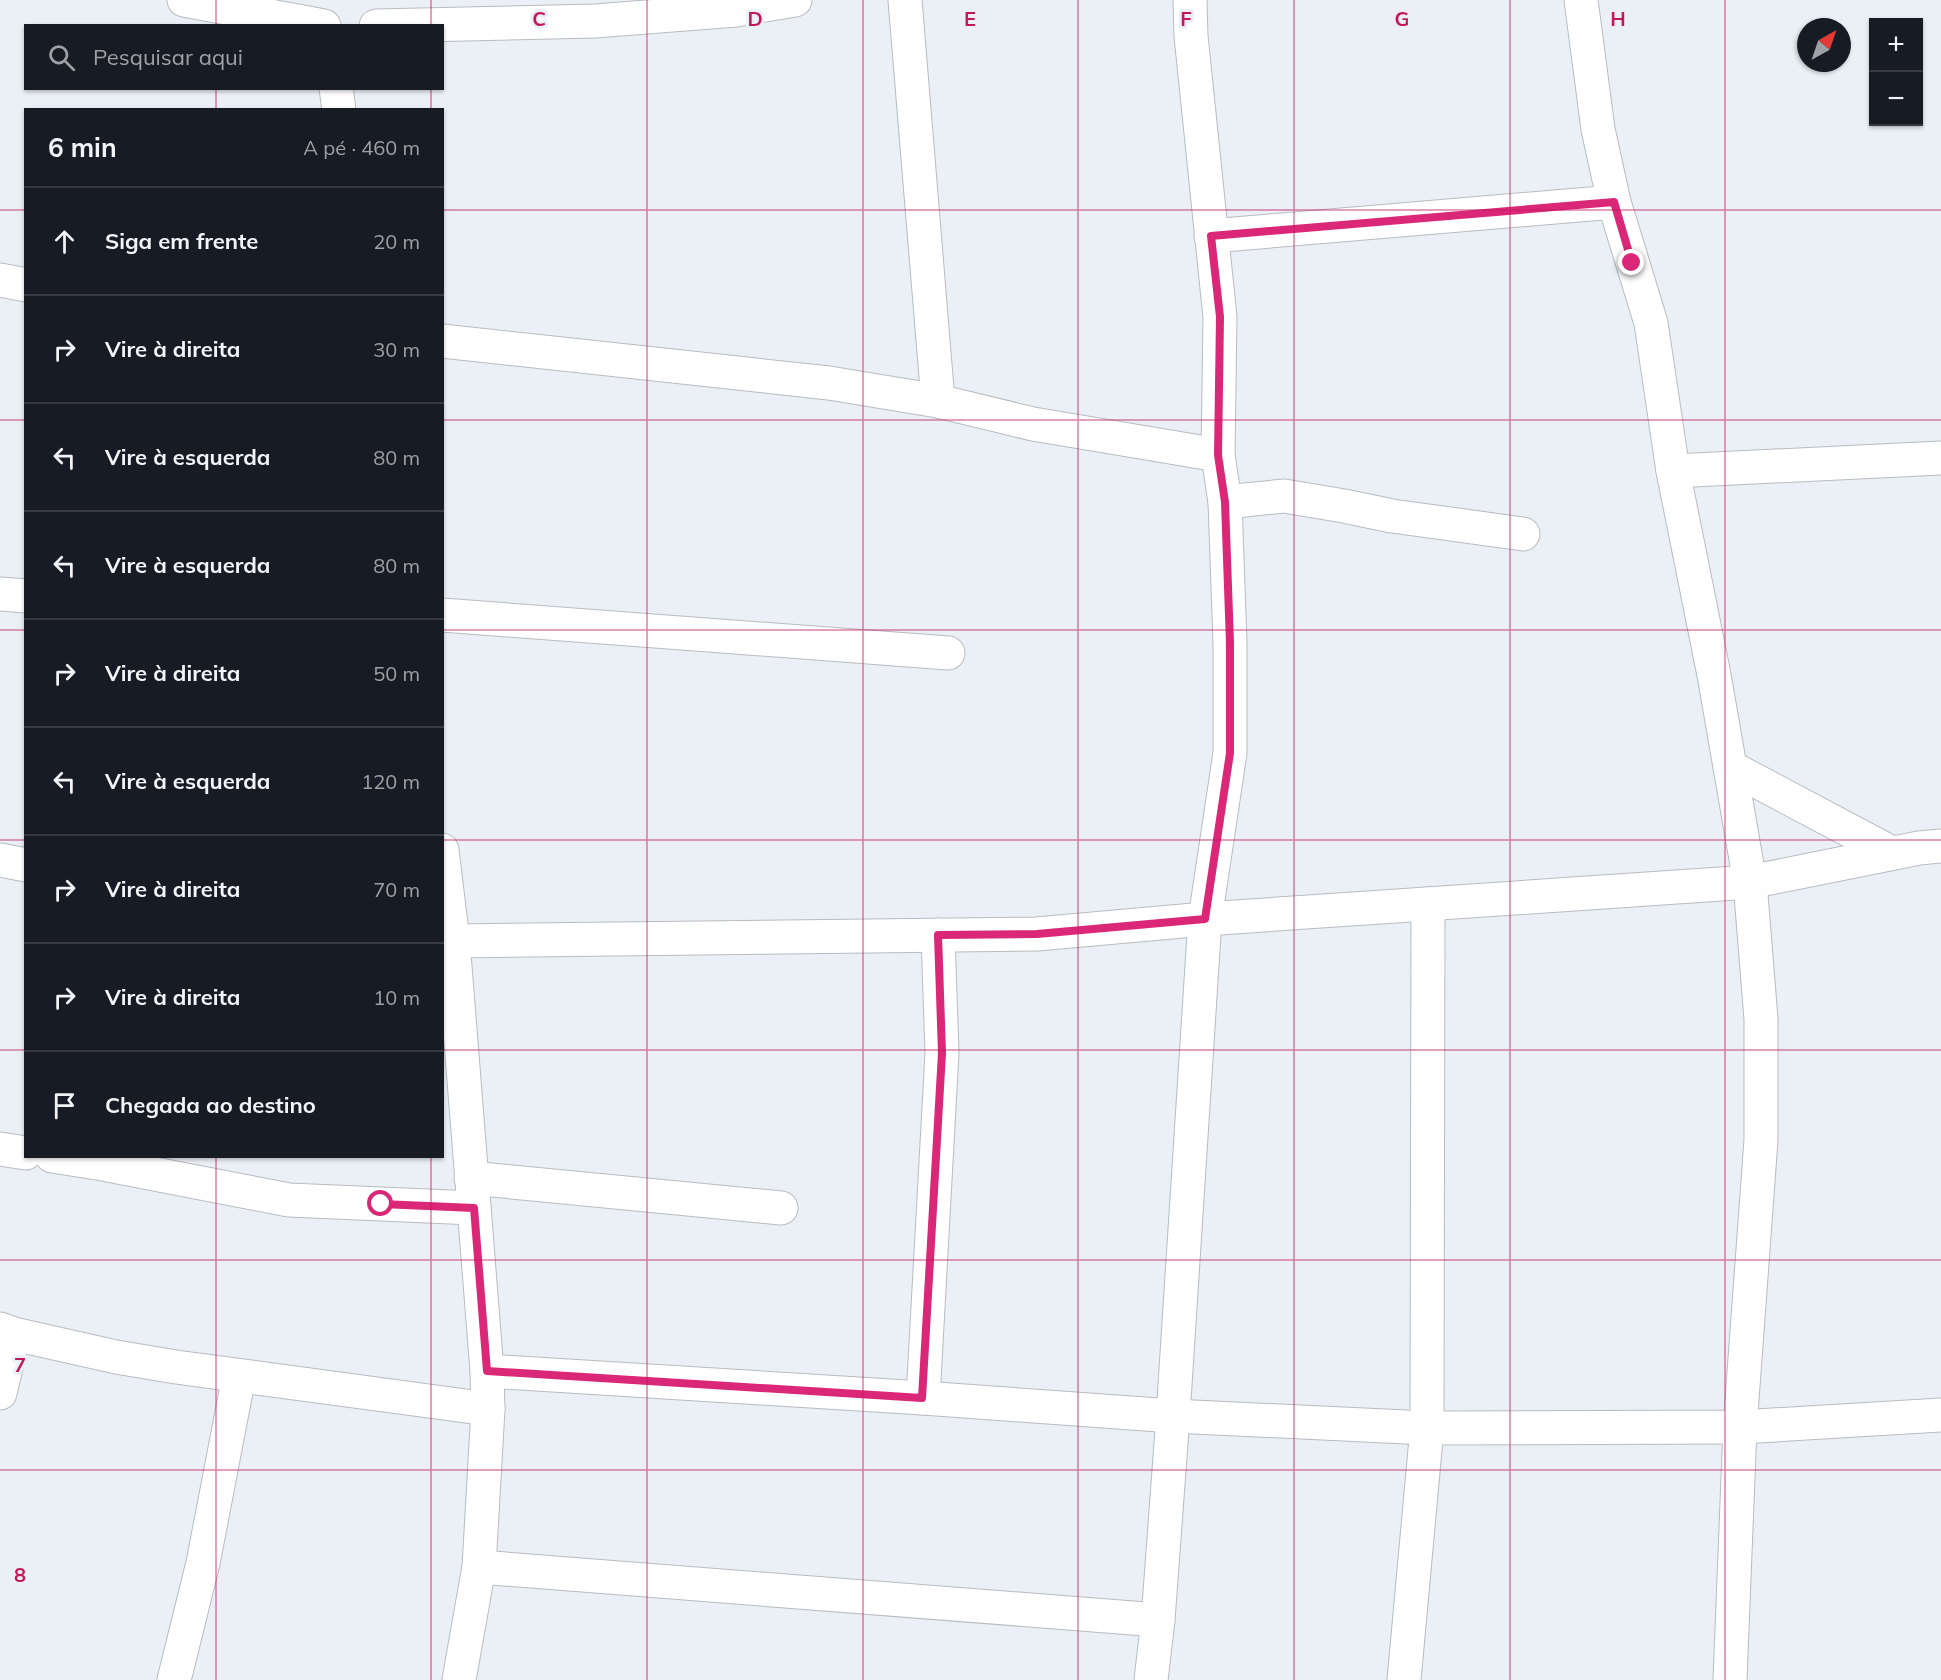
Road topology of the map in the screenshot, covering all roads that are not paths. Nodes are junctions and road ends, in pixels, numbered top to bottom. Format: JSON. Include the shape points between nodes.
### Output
{"nodes":[{"id":1,"x":184,"y":0,"type":"edge"},
{"id":2,"x":332,"y":0,"type":"edge"},
{"id":3,"x":795,"y":0,"type":"edge"},
{"id":4,"x":905,"y":0,"type":"edge"},
{"id":5,"x":1190,"y":0,"type":"edge"},
{"id":6,"x":1581,"y":0,"type":"edge"},
{"id":7,"x":313,"y":24,"type":"edge"},
{"id":8,"x":328,"y":24,"type":"edge"},
{"id":9,"x":444,"y":24,"type":"edge"},
{"id":10,"x":336,"y":90,"type":"edge"},
{"id":11,"x":339,"y":108,"type":"edge"},
{"id":12,"x":1614,"y":202,"type":"junction"},
{"id":13,"x":1211,"y":236,"type":"junction"},
{"id":14,"x":0,"y":280,"type":"edge"},
{"id":15,"x":24,"y":285,"type":"edge"},
{"id":16,"x":444,"y":341,"type":"edge"},
{"id":17,"x":938,"y":401,"type":"junction"},
{"id":18,"x":1218,"y":455,"type":"junction"},
{"id":19,"x":1941,"y":458,"type":"edge"},
{"id":20,"x":1673,"y":471,"type":"junction"},
{"id":21,"x":1225,"y":502,"type":"junction"},
{"id":22,"x":1523,"y":534,"type":"dead end"},
{"id":23,"x":0,"y":594,"type":"edge"},
{"id":24,"x":24,"y":596,"type":"edge"},
{"id":25,"x":444,"y":615,"type":"edge"},
{"id":26,"x":948,"y":653,"type":"dead end"},
{"id":27,"x":1730,"y":766,"type":"junction"},
{"id":28,"x":1941,"y":846,"type":"edge"},
{"id":29,"x":1892,"y":853,"type":"junction"},
{"id":30,"x":0,"y":860,"type":"edge"},
{"id":31,"x":24,"y":865,"type":"edge"},
{"id":32,"x":444,"y":880,"type":"edge"},
{"id":33,"x":1750,"y":882,"type":"junction"},
{"id":34,"x":1428,"y":904,"type":"junction"},
{"id":35,"x":1205,"y":919,"type":"junction"},
{"id":36,"x":938,"y":935,"type":"junction"},
{"id":37,"x":448,"y":940,"type":"edge"},
{"id":38,"x":0,"y":1149,"type":"edge"},
{"id":39,"x":24,"y":1153,"type":"edge"},
{"id":40,"x":65,"y":1158,"type":"edge"},
{"id":41,"x":473,"y":1193,"type":"junction"},
{"id":42,"x":781,"y":1208,"type":"dead end"},
{"id":43,"x":7,"y":1331,"type":"edge"},
{"id":44,"x":487,"y":1371,"type":"junction"},
{"id":45,"x":239,"y":1376,"type":"junction"},
{"id":46,"x":0,"y":1393,"type":"edge"},
{"id":47,"x":922,"y":1398,"type":"junction"},
{"id":48,"x":488,"y":1409,"type":"junction"},
{"id":49,"x":1941,"y":1415,"type":"edge"},
{"id":50,"x":1173,"y":1416,"type":"junction"},
{"id":51,"x":1740,"y":1427,"type":"junction"},
{"id":52,"x":1428,"y":1428,"type":"junction"},
{"id":53,"x":479,"y":1567,"type":"junction"},
{"id":54,"x":1158,"y":1620,"type":"junction"},
{"id":55,"x":174,"y":1680,"type":"edge"},
{"id":56,"x":459,"y":1680,"type":"edge"},
{"id":57,"x":1151,"y":1680,"type":"edge"},
{"id":58,"x":1404,"y":1680,"type":"edge"},
{"id":59,"x":1730,"y":1680,"type":"edge"}],
"edges":[{"from":1,"to":7,"type":"street"},
{"from":2,"to":8,"type":"street"},
{"from":3,"to":9,"type":"street","via":[[736,10],[595,21]]},
{"from":4,"to":17,"type":"street"},
{"from":5,"to":13,"type":"street"},
{"from":6,"to":12,"type":"street","via":[[1598,129]]},
{"from":10,"to":11,"type":"street"},
{"from":12,"to":13,"type":"street"},
{"from":12,"to":20,"type":"street","via":[[1651,323]]},
{"from":13,"to":18,"type":"street","via":[[1220,317]]},
{"from":14,"to":15,"type":"street"},
{"from":16,"to":17,"type":"street","via":[[829,382]]},
{"from":17,"to":18,"type":"street","via":[[1033,424]]},
{"from":18,"to":21,"type":"street"},
{"from":19,"to":20,"type":"street"},
{"from":20,"to":27,"type":"street"},
{"from":21,"to":22,"type":"street","via":[[1284,496]]},
{"from":21,"to":35,"type":"street","via":[[1230,753]]},
{"from":23,"to":24,"type":"street"},
{"from":25,"to":26,"type":"street"},
{"from":27,"to":29,"type":"street"},
{"from":27,"to":33,"type":"street"},
{"from":28,"to":29,"type":"street"},
{"from":29,"to":33,"type":"street"},
{"from":30,"to":31,"type":"street"},
{"from":32,"to":37,"type":"street"},
{"from":33,"to":34,"type":"street"},
{"from":33,"to":51,"type":"street","via":[[1761,1020],[1761,1140]]},
{"from":34,"to":35,"type":"street"},
{"from":34,"to":52,"type":"street"},
{"from":35,"to":36,"type":"street","via":[[1037,934]]},
{"from":35,"to":50,"type":"street"},
{"from":36,"to":37,"type":"street"},
{"from":36,"to":47,"type":"street","via":[[942,1053]]},
{"from":37,"to":41,"type":"street"},
{"from":38,"to":39,"type":"street"},
{"from":40,"to":41,"type":"street","via":[[288,1200]]},
{"from":41,"to":42,"type":"street"},
{"from":41,"to":44,"type":"street"},
{"from":43,"to":45,"type":"street","via":[[116,1357]]},
{"from":43,"to":46,"type":"street"},
{"from":44,"to":47,"type":"street"},
{"from":44,"to":48,"type":"street"},
{"from":45,"to":48,"type":"street"},
{"from":45,"to":55,"type":"street","via":[[203,1563]]},
{"from":47,"to":50,"type":"street"},
{"from":48,"to":53,"type":"street"},
{"from":49,"to":51,"type":"street"},
{"from":50,"to":52,"type":"street"},
{"from":50,"to":54,"type":"street"},
{"from":51,"to":52,"type":"street"},
{"from":51,"to":59,"type":"street"},
{"from":52,"to":58,"type":"street"},
{"from":53,"to":54,"type":"street"},
{"from":53,"to":56,"type":"street"},
{"from":54,"to":57,"type":"street"}]}
